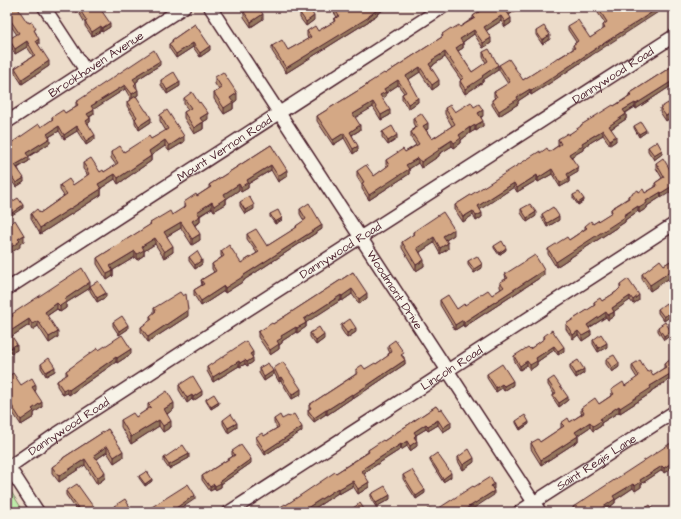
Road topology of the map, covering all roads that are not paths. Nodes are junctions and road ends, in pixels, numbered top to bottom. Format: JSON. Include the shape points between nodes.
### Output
{"nodes":[{"id":1,"x":44,"y":7,"type":"edge"},
{"id":2,"x":184,"y":7,"type":"edge"},
{"id":3,"x":210,"y":7,"type":"edge"},
{"id":4,"x":443,"y":7,"type":"edge"},
{"id":5,"x":674,"y":36,"type":"edge"},
{"id":6,"x":86,"y":71,"type":"junction"},
{"id":7,"x":279,"y":112,"type":"junction"},
{"id":8,"x":7,"y":122,"type":"edge"},
{"id":9,"x":674,"y":224,"type":"edge"},
{"id":10,"x":361,"y":238,"type":"junction"},
{"id":11,"x":7,"y":290,"type":"edge"},
{"id":12,"x":448,"y":371,"type":"junction"},
{"id":13,"x":674,"y":412,"type":"edge"},
{"id":14,"x":8,"y":466,"type":"edge"},
{"id":15,"x":537,"y":507,"type":"edge"},
{"id":16,"x":38,"y":512,"type":"edge"},
{"id":17,"x":229,"y":512,"type":"edge"},
{"id":18,"x":519,"y":512,"type":"edge"}],
"edges":[{"from":1,"to":6,"type":"street"},
{"from":2,"to":6,"type":"street","name":"Brookhaven Avenue"},
{"from":3,"to":7,"type":"street","name":"Woodmont Drive"},
{"from":4,"to":7,"type":"street","name":"Mount Vernon Road"},
{"from":5,"to":10,"type":"street","name":"Dannywood Road"},
{"from":6,"to":8,"type":"street","name":"Brookhaven Avenue"},
{"from":7,"to":10,"type":"street","name":"Woodmont Drive"},
{"from":7,"to":11,"type":"street","name":"Mount Vernon Road"},
{"from":9,"to":12,"type":"street","name":"Lincoln Road"},
{"from":10,"to":12,"type":"street","name":"Woodmont Drive"},
{"from":10,"to":14,"type":"street","name":"Dannywood Road"},
{"from":12,"to":15,"type":"street","name":"Woodmont Drive"},
{"from":12,"to":17,"type":"street","name":"Lincoln Road"},
{"from":13,"to":15,"type":"street","name":"Saint Regis Lane"},
{"from":14,"to":16,"type":"street"},
{"from":15,"to":18,"type":"street","name":"Saint Regis Lane"}]}
